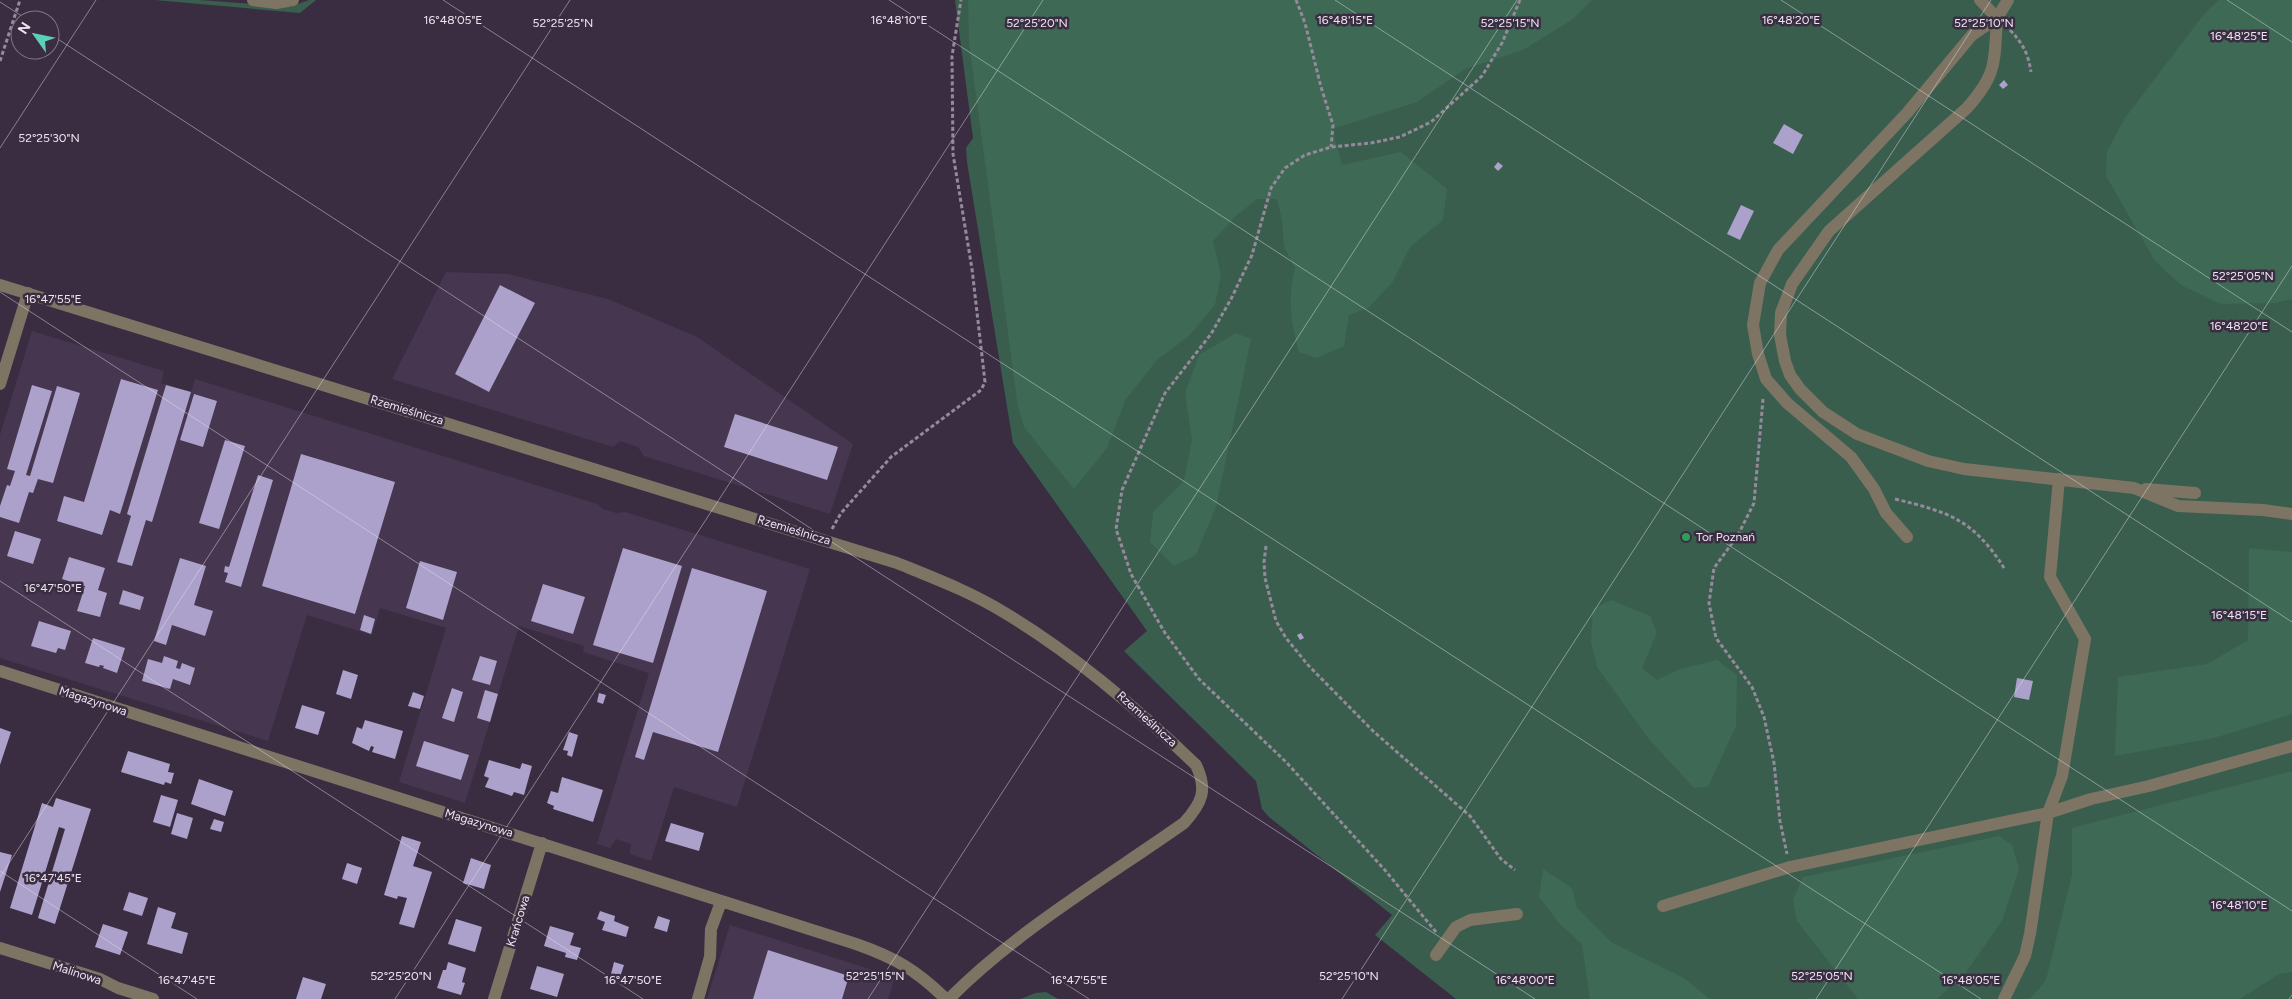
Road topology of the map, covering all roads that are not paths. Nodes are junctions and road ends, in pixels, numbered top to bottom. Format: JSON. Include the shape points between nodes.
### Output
{"nodes":[{"id":1,"x":253,"y":0,"type":"edge"},
{"id":2,"x":293,"y":0,"type":"edge"},
{"id":3,"x":1980,"y":0,"type":"edge"},
{"id":4,"x":2008,"y":0,"type":"edge"},
{"id":5,"x":1997,"y":18,"type":"junction"},
{"id":6,"x":0,"y":285,"type":"edge"},
{"id":7,"x":28,"y":294,"type":"junction"},
{"id":8,"x":0,"y":384,"type":"edge"},
{"id":9,"x":2060,"y":480,"type":"junction"},
{"id":10,"x":2134,"y":488,"type":"junction"},
{"id":11,"x":2195,"y":493,"type":"dead end"},
{"id":12,"x":2292,"y":514,"type":"edge"},
{"id":13,"x":1907,"y":537,"type":"dead end"},
{"id":14,"x":0,"y":671,"type":"edge"},
{"id":15,"x":2292,"y":746,"type":"edge"},
{"id":16,"x":2048,"y":813,"type":"junction"},
{"id":17,"x":542,"y":843,"type":"junction"},
{"id":18,"x":721,"y":902,"type":"junction"},
{"id":19,"x":1662,"y":906,"type":"dead end"},
{"id":20,"x":1517,"y":914,"type":"dead end"},
{"id":21,"x":0,"y":948,"type":"edge"},
{"id":22,"x":1436,"y":955,"type":"dead end"},
{"id":23,"x":153,"y":999,"type":"edge"},
{"id":24,"x":494,"y":999,"type":"edge"},
{"id":25,"x":698,"y":999,"type":"edge"},
{"id":26,"x":948,"y":999,"type":"edge"},
{"id":27,"x":2004,"y":999,"type":"edge"}],
"edges":[{"from":1,"to":2,"type":"street","via":[[276,3]]},
{"from":3,"to":5,"type":"street"},
{"from":4,"to":5,"type":"street"},
{"from":5,"to":9,"type":"street","via":[[1994,68],[1984,89],[1968,108],[1829,231],[1783,302],[1781,347],[1790,375],[1808,400],[1857,434],[1928,461]]},
{"from":5,"to":13,"type":"street","via":[[1972,36],[1907,113],[1778,250],[1760,282],[1753,325],[1766,378],[1787,403],[1850,457],[1874,489],[1886,512]]},
{"from":6,"to":7,"type":"street","name":"Rzemieślnicza"},
{"from":7,"to":8,"type":"street"},
{"from":7,"to":26,"type":"street","name":"Rzemieślnicza","via":[[897,563],[1004,612],[1064,651],[1114,690],[1196,765],[1203,791],[1196,809],[1184,823],[1033,928],[987,963]]},
{"from":9,"to":10,"type":"street"},
{"from":9,"to":16,"type":"street","via":[[2050,577],[2085,639],[2062,776]]},
{"from":10,"to":11,"type":"street"},
{"from":10,"to":12,"type":"street","via":[[2178,506]]},
{"from":14,"to":17,"type":"street","name":"Magazynowa"},
{"from":15,"to":16,"type":"street"},
{"from":16,"to":19,"type":"street","via":[[1790,867]]},
{"from":16,"to":27,"type":"street","via":[[2025,956]]},
{"from":17,"to":18,"type":"street","name":"Magazynowa"},
{"from":17,"to":24,"type":"street","name":"Krańcowa"},
{"from":18,"to":25,"type":"street","via":[[712,929],[710,957]]},
{"from":18,"to":26,"type":"street","name":"Magazynowa","via":[[880,952],[902,962]]},
{"from":20,"to":22,"type":"street","via":[[1470,920],[1456,927]]},
{"from":21,"to":23,"type":"street","name":"Malinowa"}]}
